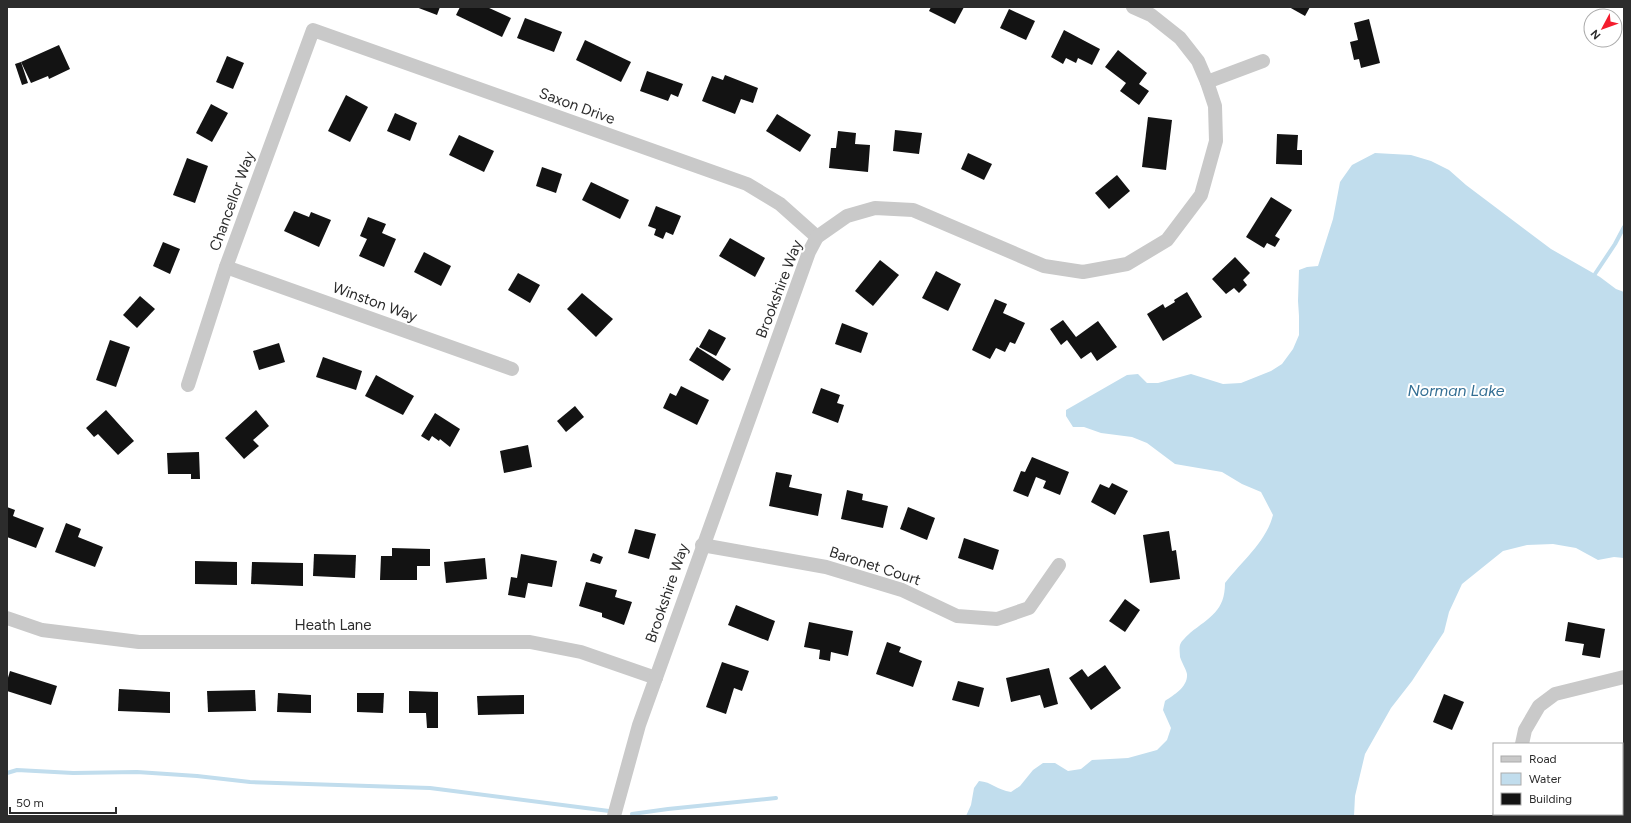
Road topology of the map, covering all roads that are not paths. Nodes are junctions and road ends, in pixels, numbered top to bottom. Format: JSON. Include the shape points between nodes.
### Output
{"nodes":[{"id":1,"x":1133,"y":7,"type":"edge"},
{"id":2,"x":313,"y":30,"type":"joint"},
{"id":3,"x":1263,"y":61,"type":"dead end"},
{"id":4,"x":1207,"y":82,"type":"junction"},
{"id":5,"x":817,"y":237,"type":"junction"},
{"id":6,"x":226,"y":267,"type":"junction"},
{"id":7,"x":512,"y":369,"type":"dead end"},
{"id":8,"x":188,"y":385,"type":"dead end"},
{"id":9,"x":702,"y":545,"type":"junction"},
{"id":10,"x":1059,"y":565,"type":"dead end"},
{"id":11,"x":7,"y":618,"type":"edge"},
{"id":12,"x":1624,"y":677,"type":"edge"},
{"id":13,"x":656,"y":678,"type":"junction"},
{"id":14,"x":1522,"y":743,"type":"edge"},
{"id":15,"x":614,"y":816,"type":"edge"}],
"edges":[{"from":1,"to":4,"type":"street","name":"Brookshire Way","via":[[1151,15],[1180,38],[1198,61]]},
{"from":2,"to":5,"type":"street","name":"Saxon Drive","via":[[747,184],[780,204]]},
{"from":2,"to":6,"type":"street","name":"Chancellor Way"},
{"from":3,"to":4,"type":"street"},
{"from":4,"to":5,"type":"street","name":"Brookshire Way","via":[[1215,106],[1216,142],[1201,195],[1167,240],[1127,264],[1083,272],[1044,266],[913,210],[875,208],[847,216]]},
{"from":5,"to":9,"type":"street","name":"Brookshire Way","via":[[806,260]]},
{"from":6,"to":7,"type":"street","name":"Winston Way"},
{"from":6,"to":8,"type":"street","name":"Chancellor Way"},
{"from":9,"to":10,"type":"street","name":"Baronet Court","via":[[826,567],[902,590],[957,616],[996,619],[1029,608]]},
{"from":9,"to":13,"type":"street","name":"Brookshire Way"},
{"from":11,"to":13,"type":"street","name":"Heath Lane","via":[[42,630],[139,642],[530,642],[581,652]]},
{"from":12,"to":14,"type":"street","via":[[1555,694],[1539,706],[1525,730]]},
{"from":13,"to":15,"type":"street","name":"Brookshire Way","via":[[638,725]]}]}
